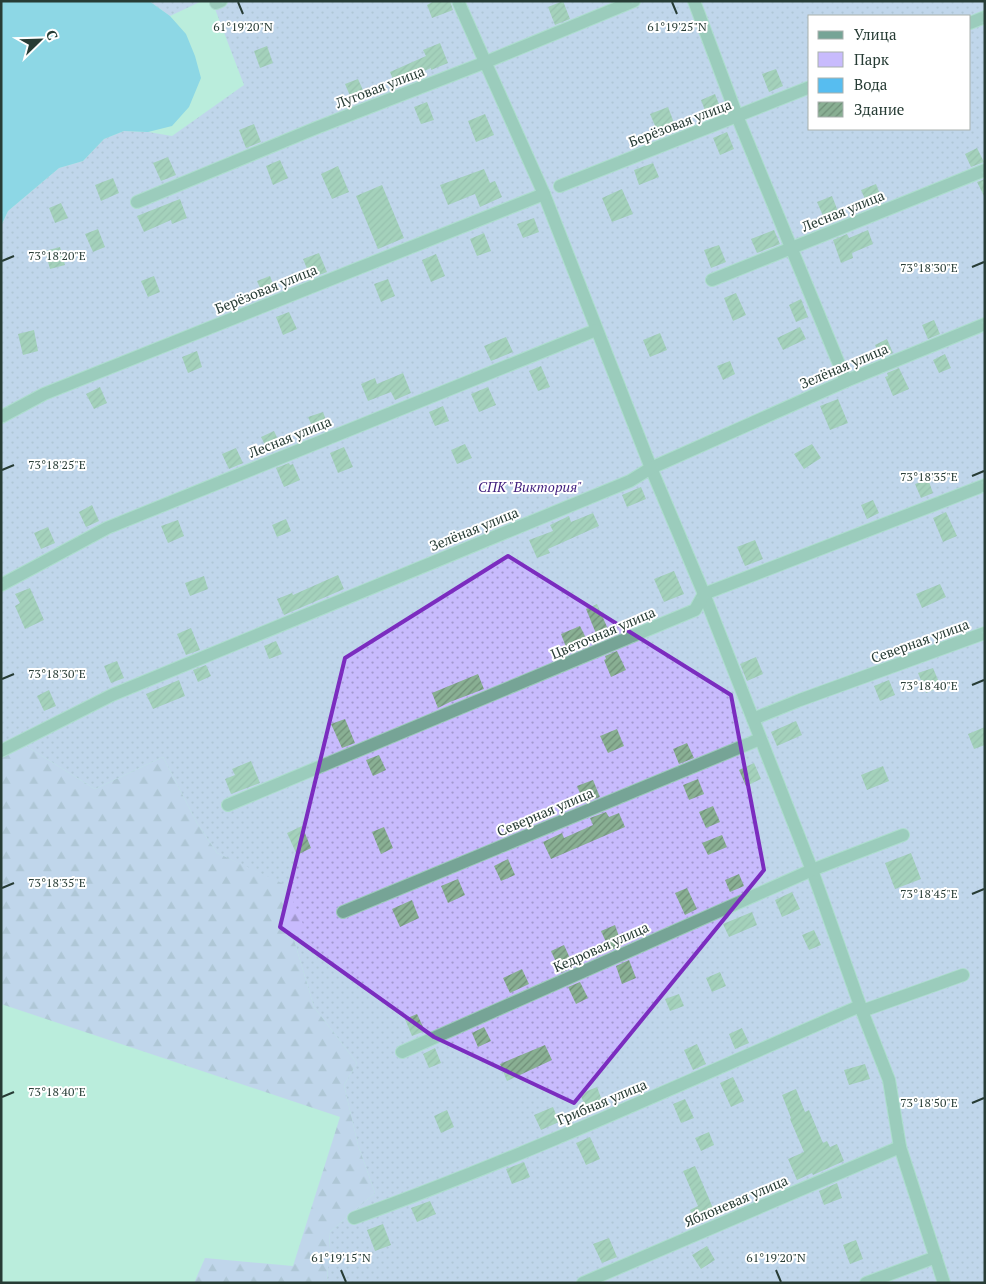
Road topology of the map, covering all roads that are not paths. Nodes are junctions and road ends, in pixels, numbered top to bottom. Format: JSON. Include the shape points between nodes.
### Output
{"nodes":[{"id":1,"x":458,"y":1,"type":"edge"},
{"id":2,"x":634,"y":1,"type":"edge"},
{"id":3,"x":694,"y":1,"type":"edge"},
{"id":4,"x":985,"y":16,"type":"edge"},
{"id":5,"x":971,"y":23,"type":"edge"},
{"id":6,"x":486,"y":62,"type":"junction"},
{"id":7,"x":808,"y":88,"type":"edge"},
{"id":8,"x":737,"y":116,"type":"junction"},
{"id":9,"x":985,"y":170,"type":"edge"},
{"id":10,"x":560,"y":186,"type":"dead end"},
{"id":11,"x":544,"y":194,"type":"junction"},
{"id":12,"x":138,"y":202,"type":"dead end"},
{"id":13,"x":793,"y":248,"type":"junction"},
{"id":14,"x":712,"y":280,"type":"dead end"},
{"id":15,"x":985,"y":324,"type":"edge"},
{"id":16,"x":596,"y":330,"type":"junction"},
{"id":17,"x":846,"y":381,"type":"junction"},
{"id":18,"x":1,"y":417,"type":"edge"},
{"id":19,"x":651,"y":468,"type":"junction"},
{"id":20,"x":985,"y":485,"type":"edge"},
{"id":21,"x":1,"y":585,"type":"edge"},
{"id":22,"x":704,"y":594,"type":"junction"},
{"id":23,"x":985,"y":633,"type":"edge"},
{"id":24,"x":753,"y":719,"type":"junction"},
{"id":25,"x":760,"y":739,"type":"junction"},
{"id":26,"x":1,"y":751,"type":"edge"},
{"id":27,"x":228,"y":805,"type":"dead end"},
{"id":28,"x":903,"y":835,"type":"dead end"},
{"id":29,"x":812,"y":870,"type":"junction"},
{"id":30,"x":342,"y":912,"type":"dead end"},
{"id":31,"x":963,"y":974,"type":"dead end"},
{"id":32,"x":861,"y":1009,"type":"junction"},
{"id":33,"x":402,"y":1052,"type":"dead end"},
{"id":34,"x":900,"y":1147,"type":"junction"},
{"id":35,"x":354,"y":1218,"type":"dead end"},
{"id":36,"x":936,"y":1258,"type":"junction"},
{"id":37,"x":583,"y":1283,"type":"edge"},
{"id":38,"x":866,"y":1283,"type":"edge"},
{"id":39,"x":944,"y":1283,"type":"edge"}],
"edges":[{"from":1,"to":6,"type":"street"},
{"from":2,"to":6,"type":"street","name":"Луговая улица"},
{"from":3,"to":8,"type":"street"},
{"from":4,"to":5,"type":"street"},
{"from":6,"to":11,"type":"street"},
{"from":6,"to":12,"type":"street","name":"Луговая улица"},
{"from":7,"to":8,"type":"street","name":"Берёзовая улица"},
{"from":8,"to":10,"type":"street","name":"Берёзовая улица"},
{"from":8,"to":13,"type":"street"},
{"from":9,"to":13,"type":"street","name":"Лесная улица"},
{"from":11,"to":16,"type":"street"},
{"from":11,"to":18,"type":"street","name":"Берёзовая улица","via":[[44,394]]},
{"from":13,"to":14,"type":"street","name":"Лесная улица"},
{"from":13,"to":17,"type":"street"},
{"from":15,"to":17,"type":"street","name":"Зелёная улица"},
{"from":16,"to":19,"type":"street"},
{"from":16,"to":21,"type":"street","name":"Лесная улица","via":[[107,528]]},
{"from":17,"to":19,"type":"street","name":"Зелёная улица"},
{"from":19,"to":22,"type":"street"},
{"from":19,"to":26,"type":"street","name":"Зелёная улица","via":[[630,481],[112,695]]},
{"from":20,"to":22,"type":"street","name":"Цветочная улица"},
{"from":22,"to":24,"type":"street"},
{"from":22,"to":27,"type":"street","name":"Цветочная улица","via":[[695,610]]},
{"from":23,"to":24,"type":"street","name":"Северная улица"},
{"from":24,"to":25,"type":"street"},
{"from":25,"to":29,"type":"street"},
{"from":25,"to":30,"type":"street","name":"Северная улица"},
{"from":28,"to":29,"type":"street","name":"Кедровая улица"},
{"from":29,"to":32,"type":"street"},
{"from":29,"to":33,"type":"street","name":"Кедровая улица"},
{"from":31,"to":32,"type":"street","name":"Грибная улица"},
{"from":32,"to":34,"type":"street","via":[[890,1080]]},
{"from":32,"to":35,"type":"street","name":"Грибная улица","via":[[594,1123]]},
{"from":34,"to":36,"type":"street"},
{"from":34,"to":37,"type":"street","name":"Яблоневая улица"},
{"from":36,"to":38,"type":"street"},
{"from":36,"to":39,"type":"street"}]}
